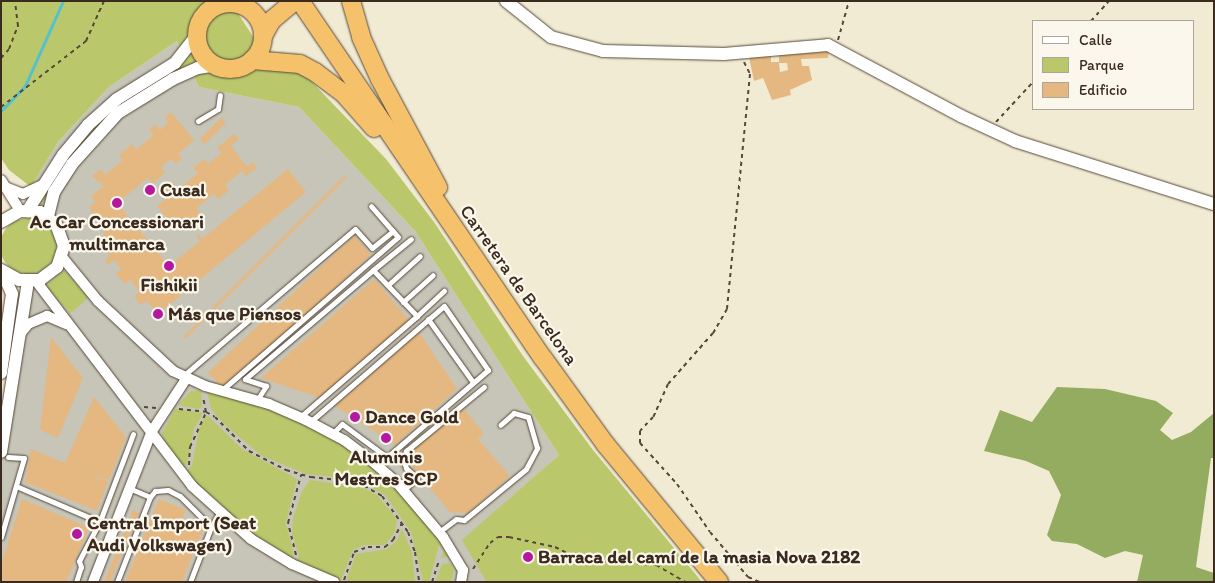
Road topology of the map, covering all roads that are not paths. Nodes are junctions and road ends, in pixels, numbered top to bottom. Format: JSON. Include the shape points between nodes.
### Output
{"nodes":[{"id":1,"x":300,"y":1,"type":"edge"},
{"id":2,"x":313,"y":1,"type":"edge"},
{"id":3,"x":351,"y":1,"type":"edge"},
{"id":4,"x":506,"y":1,"type":"edge"},
{"id":5,"x":221,"y":3,"type":"edge"},
{"id":6,"x":284,"y":4,"type":"edge"},
{"id":7,"x":245,"y":6,"type":"junction"},
{"id":8,"x":198,"y":34,"type":"junction"},
{"id":9,"x":263,"y":36,"type":"junction"},
{"id":10,"x":252,"y":60,"type":"junction"},
{"id":11,"x":216,"y":65,"type":"junction"},
{"id":12,"x":169,"y":74,"type":"junction"},
{"id":13,"x":220,"y":95,"type":"dead end"},
{"id":14,"x":198,"y":121,"type":"dead end"},
{"id":15,"x":427,"y":166,"type":"junction"},
{"id":16,"x":3,"y":184,"type":"edge"},
{"id":17,"x":45,"y":184,"type":"junction"},
{"id":18,"x":427,"y":188,"type":"junction"},
{"id":19,"x":1214,"y":204,"type":"edge"},
{"id":20,"x":371,"y":206,"type":"dead end"},
{"id":21,"x":24,"y":210,"type":"junction"},
{"id":22,"x":48,"y":216,"type":"junction"},
{"id":23,"x":1,"y":222,"type":"edge"},
{"id":24,"x":393,"y":230,"type":"junction"},
{"id":25,"x":411,"y":239,"type":"dead end"},
{"id":26,"x":420,"y":256,"type":"dead end"},
{"id":27,"x":62,"y":257,"type":"junction"},
{"id":28,"x":2,"y":270,"type":"edge"},
{"id":29,"x":373,"y":270,"type":"junction"},
{"id":30,"x":432,"y":275,"type":"dead end"},
{"id":31,"x":32,"y":281,"type":"junction"},
{"id":32,"x":388,"y":285,"type":"junction"},
{"id":33,"x":444,"y":291,"type":"dead end"},
{"id":34,"x":403,"y":302,"type":"junction"},
{"id":35,"x":417,"y":316,"type":"junction"},
{"id":36,"x":428,"y":319,"type":"junction"},
{"id":37,"x":72,"y":327,"type":"junction"},
{"id":38,"x":19,"y":335,"type":"junction"},
{"id":39,"x":1,"y":373,"type":"edge"},
{"id":40,"x":184,"y":378,"type":"junction"},
{"id":41,"x":473,"y":382,"type":"junction"},
{"id":42,"x":484,"y":387,"type":"dead end"},
{"id":43,"x":221,"y":391,"type":"junction"},
{"id":44,"x":257,"y":400,"type":"junction"},
{"id":45,"x":300,"y":418,"type":"junction"},
{"id":46,"x":310,"y":422,"type":"junction"},
{"id":47,"x":500,"y":425,"type":"dead end"},
{"id":48,"x":152,"y":431,"type":"junction"},
{"id":49,"x":133,"y":434,"type":"dead end"},
{"id":50,"x":332,"y":434,"type":"junction"},
{"id":51,"x":604,"y":441,"type":"junction"},
{"id":52,"x":5,"y":455,"type":"edge"},
{"id":53,"x":387,"y":457,"type":"junction"},
{"id":54,"x":377,"y":466,"type":"junction"},
{"id":55,"x":16,"y":486,"type":"junction"},
{"id":56,"x":131,"y":489,"type":"junction"},
{"id":57,"x":404,"y":490,"type":"junction"},
{"id":58,"x":150,"y":497,"type":"junction"},
{"id":59,"x":219,"y":513,"type":"junction"},
{"id":60,"x":100,"y":521,"type":"junction"},
{"id":61,"x":211,"y":527,"type":"junction"},
{"id":62,"x":115,"y":528,"type":"junction"},
{"id":63,"x":439,"y":532,"type":"junction"},
{"id":64,"x":1,"y":537,"type":"edge"},
{"id":65,"x":464,"y":577,"type":"edge"},
{"id":66,"x":314,"y":578,"type":"edge"},
{"id":67,"x":339,"y":581,"type":"edge"},
{"id":68,"x":76,"y":582,"type":"edge"},
{"id":69,"x":93,"y":582,"type":"edge"},
{"id":70,"x":117,"y":582,"type":"edge"},
{"id":71,"x":190,"y":582,"type":"edge"},
{"id":72,"x":719,"y":582,"type":"edge"}],
"edges":[{"from":1,"to":18,"type":"highway","name":"Carretera de Barcelona"},
{"from":2,"to":15,"type":"highway"},
{"from":3,"to":15,"type":"highway","via":[[361,37],[380,79]]},
{"from":4,"to":19,"type":"street","via":[[552,37],[606,51],[740,53],[816,44],[835,48],[987,129],[1064,158]]},
{"from":5,"to":7,"type":"highway"},
{"from":5,"to":8,"type":"highway","via":[[204,16]]},
{"from":6,"to":7,"type":"highway","via":[[264,8]]},
{"from":6,"to":9,"type":"highway"},
{"from":7,"to":9,"type":"highway","via":[[258,19]]},
{"from":8,"to":11,"type":"highway","via":[[202,51]]},
{"from":8,"to":12,"type":"street"},
{"from":9,"to":10,"type":"highway","via":[[260,49]]},
{"from":10,"to":11,"type":"highway","via":[[235,68]]},
{"from":10,"to":18,"type":"highway","via":[[300,64],[330,82],[366,119],[416,183]]},
{"from":11,"to":12,"type":"street"},
{"from":12,"to":17,"type":"street","via":[[138,84],[99,114],[63,154]]},
{"from":12,"to":22,"type":"street","via":[[98,133],[54,192]]},
{"from":13,"to":14,"type":"lane","via":[[218,109]]},
{"from":15,"to":51,"type":"highway","via":[[507,291],[605,433]]},
{"from":16,"to":17,"type":"street","via":[[23,194]]},
{"from":16,"to":21,"type":"street"},
{"from":17,"to":21,"type":"street"},
{"from":18,"to":51,"type":"highway","name":"Carretera de Barcelona"},
{"from":20,"to":24,"type":"lane"},
{"from":21,"to":22,"type":"street"},
{"from":21,"to":23,"type":"street"},
{"from":22,"to":27,"type":"street","via":[[62,234]]},
{"from":24,"to":40,"type":"lane","via":[[372,248],[355,229]]},
{"from":24,"to":43,"type":"lane","via":[[398,237]]},
{"from":25,"to":29,"type":"lane"},
{"from":26,"to":32,"type":"lane"},
{"from":27,"to":31,"type":"street","via":[[52,272]]},
{"from":27,"to":40,"type":"street","via":[[78,280],[134,337]]},
{"from":28,"to":31,"type":"street","via":[[16,279]]},
{"from":28,"to":39,"type":"street","via":[[12,294]]},
{"from":29,"to":32,"type":"lane"},
{"from":29,"to":44,"type":"lane","via":[[246,379],[266,386]]},
{"from":30,"to":34,"type":"lane"},
{"from":31,"to":37,"type":"street"},
{"from":31,"to":38,"type":"street"},
{"from":32,"to":34,"type":"lane"},
{"from":33,"to":35,"type":"lane"},
{"from":34,"to":35,"type":"lane"},
{"from":35,"to":45,"type":"lane"},
{"from":36,"to":41,"type":"lane"},
{"from":36,"to":41,"type":"lane","via":[[444,306],[488,370]]},
{"from":36,"to":46,"type":"lane"},
{"from":37,"to":38,"type":"street","via":[[47,316],[28,324]]},
{"from":37,"to":48,"type":"street"},
{"from":38,"to":52,"type":"street"},
{"from":40,"to":43,"type":"street"},
{"from":40,"to":48,"type":"street"},
{"from":41,"to":53,"type":"lane"},
{"from":42,"to":57,"type":"lane","via":[[406,451],[403,459],[406,468],[417,478]]},
{"from":43,"to":44,"type":"street"},
{"from":44,"to":45,"type":"street"},
{"from":45,"to":46,"type":"street"},
{"from":46,"to":50,"type":"street"},
{"from":47,"to":63,"type":"lane","via":[[514,413],[528,417],[537,448],[526,469],[464,520],[456,519]]},
{"from":48,"to":56,"type":"street"},
{"from":48,"to":59,"type":"street","via":[[181,473]]},
{"from":49,"to":60,"type":"lane"},
{"from":50,"to":53,"type":"lane","via":[[342,424]]},
{"from":50,"to":54,"type":"street"},
{"from":51,"to":72,"type":"highway","name":"Carretera de Barcelona"},
{"from":52,"to":55,"type":"lane","via":[[24,458]]},
{"from":53,"to":54,"type":"lane"},
{"from":54,"to":57,"type":"street"},
{"from":55,"to":60,"type":"lane"},
{"from":55,"to":64,"type":"lane"},
{"from":56,"to":58,"type":"lane"},
{"from":56,"to":62,"type":"street"},
{"from":57,"to":63,"type":"street"},
{"from":58,"to":61,"type":"lane","via":[[155,491],[168,490],[180,496]]},
{"from":58,"to":70,"type":"lane"},
{"from":59,"to":61,"type":"lane"},
{"from":59,"to":66,"type":"street","via":[[252,539]]},
{"from":60,"to":62,"type":"lane"},
{"from":60,"to":68,"type":"lane","via":[[80,561]]},
{"from":61,"to":71,"type":"lane"},
{"from":62,"to":69,"type":"street"},
{"from":63,"to":65,"type":"street"},
{"from":66,"to":67,"type":"street"}]}
